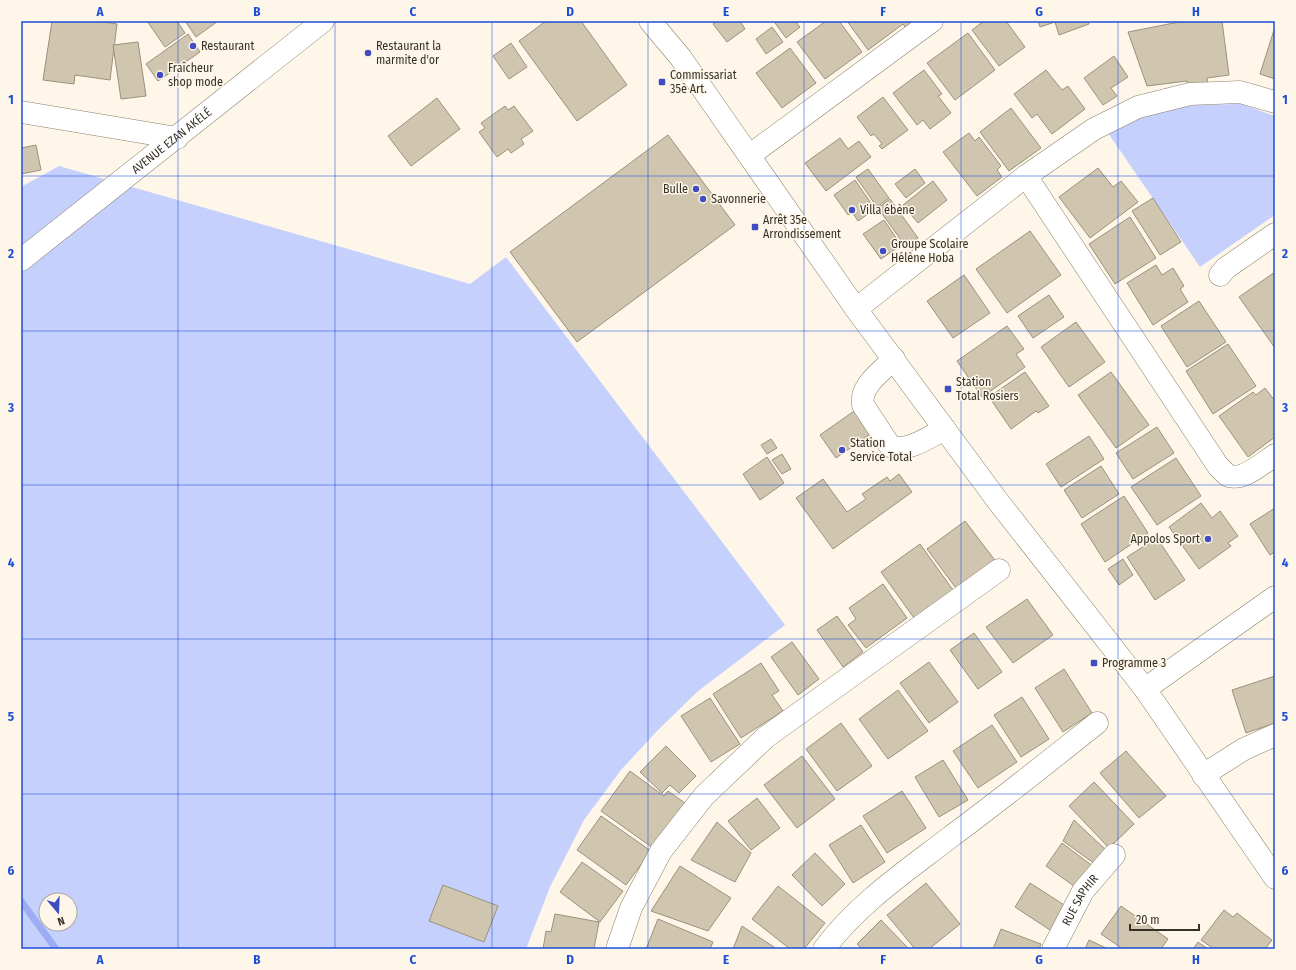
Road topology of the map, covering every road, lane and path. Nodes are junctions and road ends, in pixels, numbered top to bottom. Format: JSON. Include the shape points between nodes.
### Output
{"nodes":[{"id":1,"x":323,"y":21,"type":"edge"},
{"id":2,"x":650,"y":21,"type":"edge"},
{"id":3,"x":932,"y":21,"type":"edge"},
{"id":4,"x":1275,"y":102,"type":"edge"},
{"id":5,"x":21,"y":112,"type":"edge"},
{"id":6,"x":177,"y":138,"type":"junction"},
{"id":7,"x":750,"y":155,"type":"junction"},
{"id":8,"x":1026,"y":176,"type":"junction"},
{"id":9,"x":1275,"y":234,"type":"edge"},
{"id":10,"x":21,"y":260,"type":"edge"},
{"id":11,"x":1220,"y":275,"type":"dead end"},
{"id":12,"x":856,"y":308,"type":"junction"},
{"id":13,"x":894,"y":360,"type":"junction"},
{"id":14,"x":945,"y":430,"type":"junction"},
{"id":15,"x":1275,"y":455,"type":"edge"},
{"id":16,"x":999,"y":570,"type":"dead end"},
{"id":17,"x":1275,"y":597,"type":"edge"},
{"id":18,"x":1145,"y":689,"type":"junction"},
{"id":19,"x":1097,"y":723,"type":"dead end"},
{"id":20,"x":1275,"y":735,"type":"edge"},
{"id":21,"x":1204,"y":775,"type":"junction"},
{"id":22,"x":1114,"y":855,"type":"dead end"},
{"id":23,"x":1275,"y":878,"type":"edge"},
{"id":24,"x":617,"y":949,"type":"edge"},
{"id":25,"x":824,"y":949,"type":"edge"},
{"id":26,"x":1053,"y":949,"type":"edge"}],
"edges":[{"from":1,"to":6,"type":"street","name":"AVENUE EZAN AKÉLÉ"},
{"from":2,"to":7,"type":"street","via":[[681,58]]},
{"from":3,"to":7,"type":"street"},
{"from":4,"to":8,"type":"street","via":[[1240,92],[1190,94],[1138,107],[1094,129]]},
{"from":5,"to":6,"type":"street"},
{"from":6,"to":10,"type":"street","name":"AVENUE EZAN AKÉLÉ"},
{"from":7,"to":12,"type":"street"},
{"from":8,"to":12,"type":"street"},
{"from":8,"to":15,"type":"street","via":[[1218,466],[1228,475],[1237,476],[1254,470]]},
{"from":9,"to":11,"type":"street","via":[[1226,268]]},
{"from":12,"to":13,"type":"street"},
{"from":13,"to":14,"type":"street"},
{"from":13,"to":14,"type":"street","via":[[865,388],[862,397],[863,405],[890,446],[896,449],[905,448]]},
{"from":14,"to":18,"type":"street"},
{"from":16,"to":24,"type":"street","via":[[766,737],[704,796],[661,851],[631,908]]},
{"from":17,"to":18,"type":"street"},
{"from":18,"to":21,"type":"street"},
{"from":19,"to":25,"type":"street","via":[[872,897]]},
{"from":20,"to":21,"type":"street","via":[[1244,749]]},
{"from":21,"to":23,"type":"street"},
{"from":22,"to":26,"type":"street","name":"RUE SAPHIR","via":[[1083,891]]}]}
